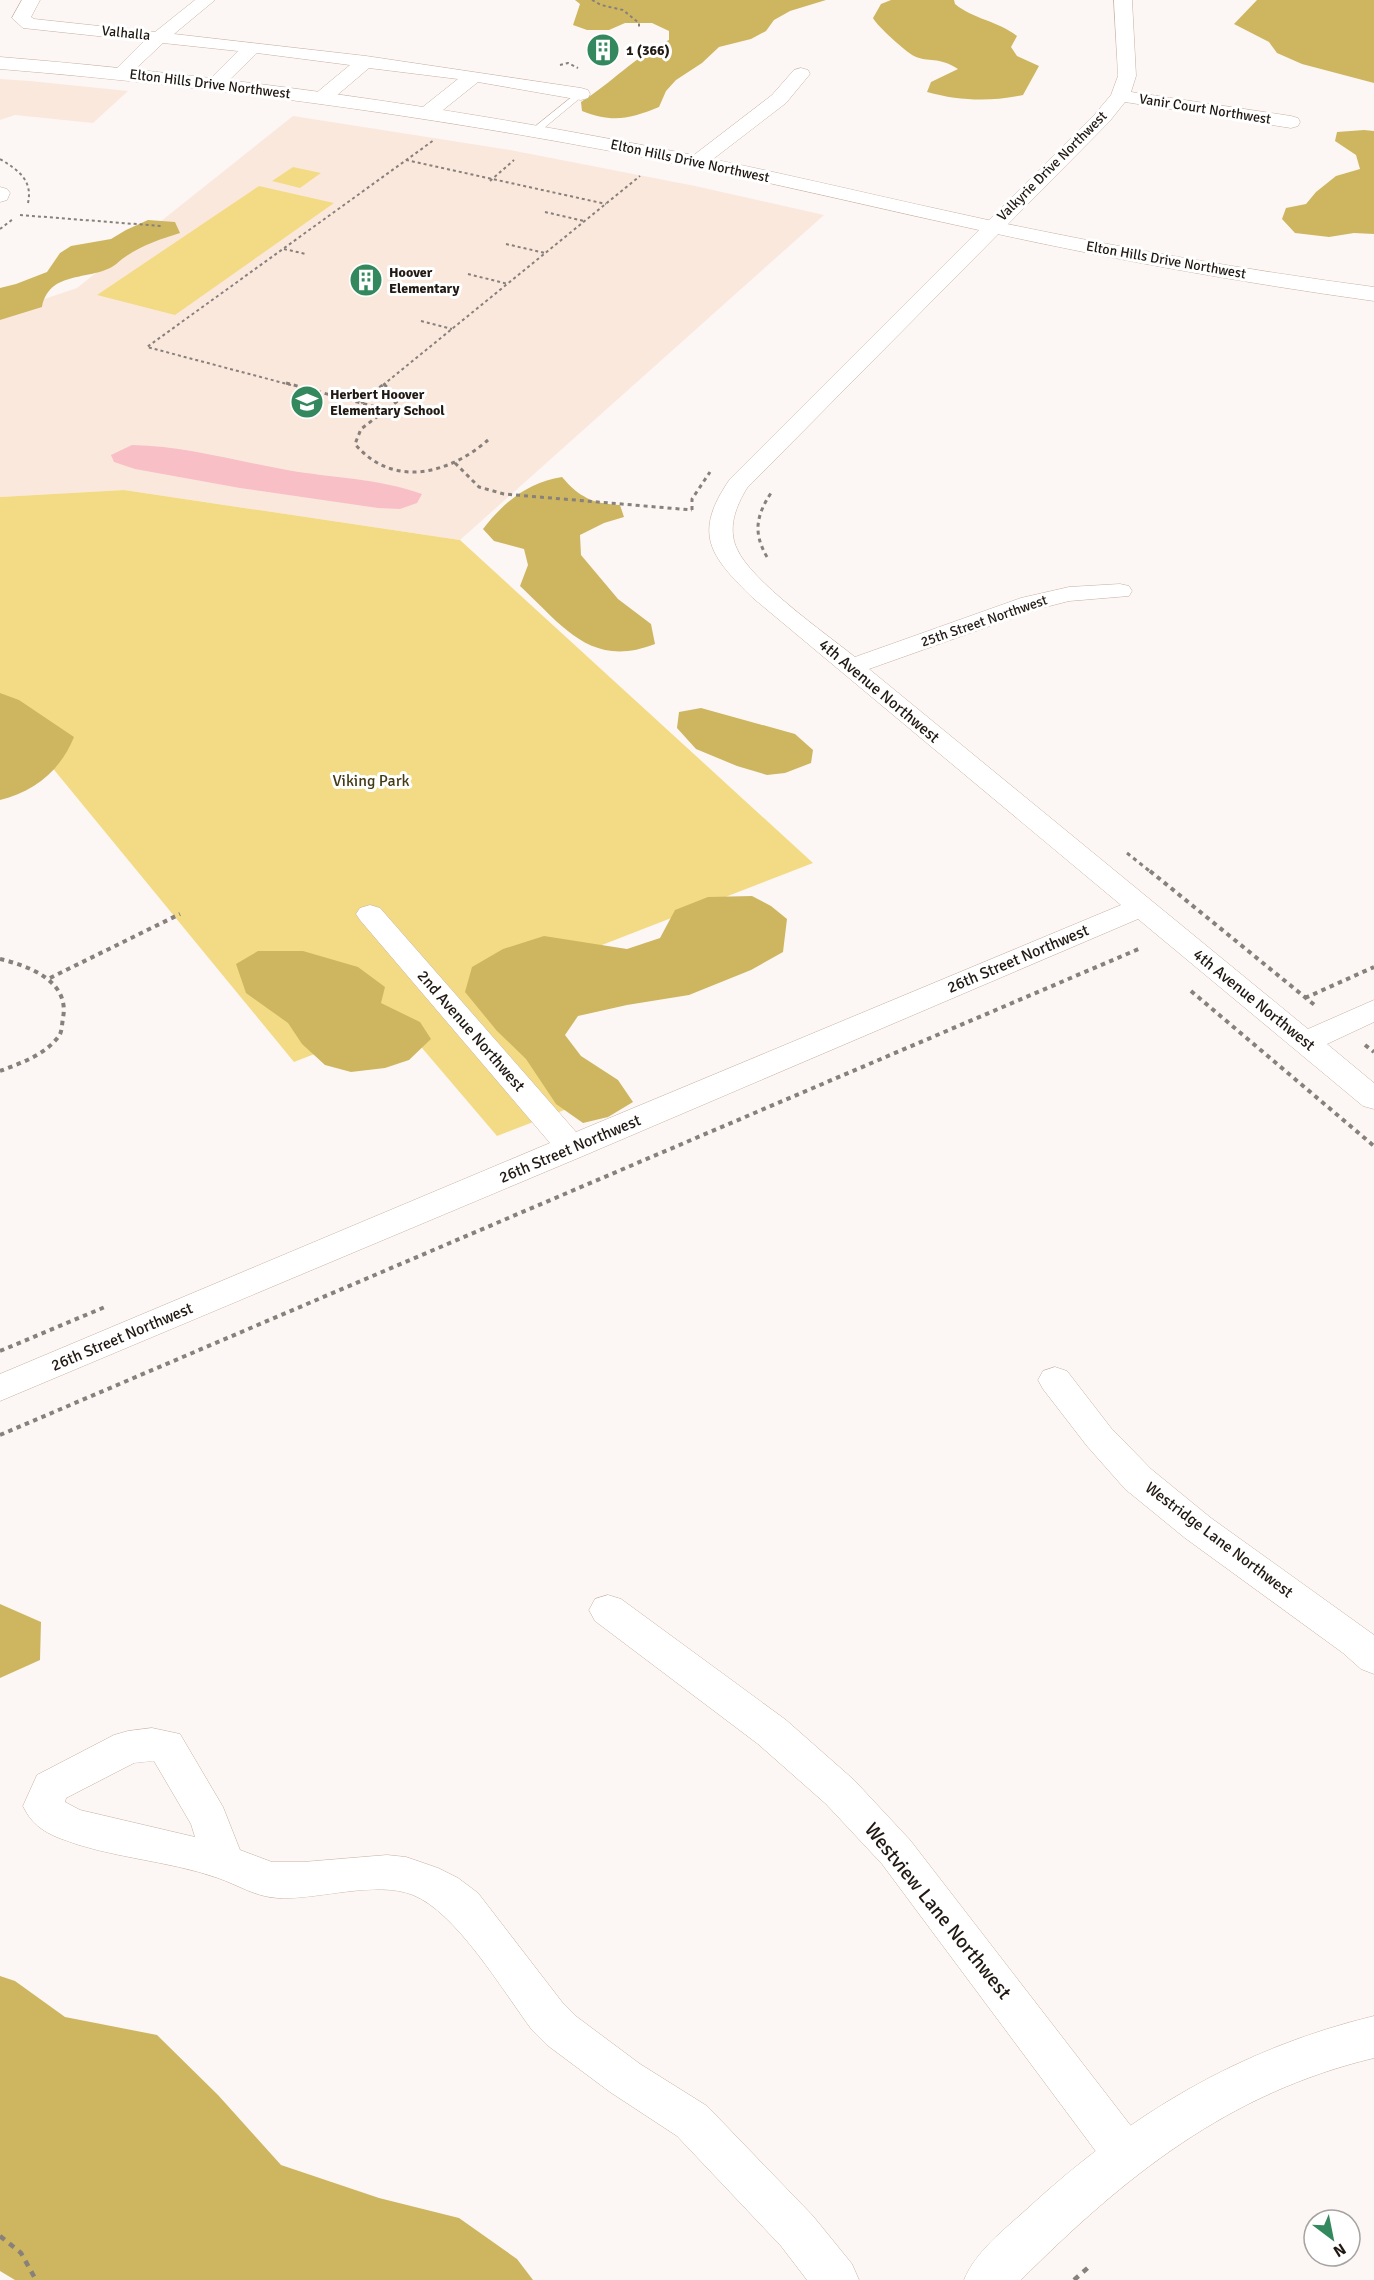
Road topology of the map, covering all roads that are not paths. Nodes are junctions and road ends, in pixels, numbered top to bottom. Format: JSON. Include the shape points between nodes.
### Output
{"nodes":[{"id":1,"x":31,"y":0,"type":"edge"},
{"id":2,"x":206,"y":0,"type":"edge"},
{"id":3,"x":1123,"y":0,"type":"edge"},
{"id":4,"x":160,"y":36,"type":"junction"},
{"id":5,"x":253,"y":47,"type":"junction"},
{"id":6,"x":366,"y":61,"type":"junction"},
{"id":7,"x":0,"y":63,"type":"edge"},
{"id":8,"x":121,"y":73,"type":"junction"},
{"id":9,"x":801,"y":74,"type":"dead end"},
{"id":10,"x":474,"y":76,"type":"junction"},
{"id":11,"x":214,"y":84,"type":"junction"},
{"id":12,"x":581,"y":94,"type":"joint"},
{"id":13,"x":1120,"y":96,"type":"junction"},
{"id":14,"x":322,"y":98,"type":"junction"},
{"id":15,"x":426,"y":114,"type":"junction"},
{"id":16,"x":1291,"y":122,"type":"dead end"},
{"id":17,"x":535,"y":130,"type":"junction"},
{"id":18,"x":697,"y":162,"type":"junction"},
{"id":19,"x":991,"y":227,"type":"junction"},
{"id":20,"x":1374,"y":294,"type":"edge"},
{"id":21,"x":1120,"y":591,"type":"dead end"},
{"id":22,"x":851,"y":667,"type":"junction"},
{"id":23,"x":1140,"y":907,"type":"junction"},
{"id":24,"x":370,"y":914,"type":"dead end"},
{"id":25,"x":1374,"y":1010,"type":"edge"},
{"id":26,"x":1305,"y":1042,"type":"junction"},
{"id":27,"x":1374,"y":1099,"type":"edge"},
{"id":28,"x":572,"y":1148,"type":"junction"},
{"id":29,"x":1055,"y":1380,"type":"dead end"},
{"id":30,"x":0,"y":1388,"type":"edge"},
{"id":31,"x":608,"y":1610,"type":"dead end"},
{"id":32,"x":1374,"y":1658,"type":"edge"},
{"id":33,"x":223,"y":1861,"type":"dead end"},
{"id":34,"x":1374,"y":2037,"type":"edge"},
{"id":35,"x":1125,"y":2154,"type":"junction"},
{"id":36,"x":836,"y":2280,"type":"edge"},
{"id":37,"x":988,"y":2280,"type":"edge"}],
"edges":[{"from":1,"to":4,"type":"street","name":"Valhalla","via":[[21,18],[29,24]]},
{"from":2,"to":4,"type":"street"},
{"from":3,"to":13,"type":"street","name":"Valkyrie Drive Northwest","via":[[1127,76]]},
{"from":4,"to":5,"type":"street","name":"Valhalla"},
{"from":4,"to":8,"type":"street"},
{"from":5,"to":6,"type":"street","name":"Valhalla"},
{"from":5,"to":11,"type":"street"},
{"from":6,"to":10,"type":"street","name":"Valhalla"},
{"from":6,"to":14,"type":"street"},
{"from":7,"to":8,"type":"main road","name":"Elton Hills Drive Northwest"},
{"from":8,"to":11,"type":"main road","name":"Elton Hills Drive Northwest"},
{"from":9,"to":18,"type":"street","via":[[779,99]]},
{"from":10,"to":12,"type":"street","name":"Valhalla"},
{"from":10,"to":15,"type":"street"},
{"from":11,"to":14,"type":"main road","name":"Elton Hills Drive Northwest"},
{"from":12,"to":17,"type":"lane","name":"Valhalla"},
{"from":13,"to":16,"type":"street","name":"Vanir Court Northwest"},
{"from":13,"to":19,"type":"street","name":"Valkyrie Drive Northwest"},
{"from":14,"to":15,"type":"main road","name":"Elton Hills Drive Northwest"},
{"from":15,"to":17,"type":"main road","name":"Elton Hills Drive Northwest"},
{"from":17,"to":18,"type":"main road","name":"Elton Hills Drive Northwest"},
{"from":18,"to":19,"type":"main road","name":"Elton Hills Drive Northwest"},
{"from":19,"to":20,"type":"main road","name":"Elton Hills Drive Northwest","via":[[1198,267]]},
{"from":19,"to":22,"type":"street","name":"4th Avenue Northwest","via":[[738,484],[723,506],[720,528],[725,549],[741,572]]},
{"from":21,"to":22,"type":"street","name":"25th Street Northwest","via":[[1068,594],[1030,603]]},
{"from":22,"to":23,"type":"street","name":"4th Avenue Northwest"},
{"from":23,"to":26,"type":"street","name":"4th Avenue Northwest"},
{"from":23,"to":28,"type":"street","name":"26th Street Northwest"},
{"from":24,"to":28,"type":"street","name":"2nd Avenue Northwest"},
{"from":25,"to":26,"type":"street"},
{"from":26,"to":27,"type":"street","name":"4th Avenue Northwest"},
{"from":28,"to":30,"type":"street","name":"26th Street Northwest"},
{"from":29,"to":32,"type":"street","name":"Westridge Lane Northwest","via":[[1138,1479]]},
{"from":31,"to":35,"type":"street","name":"Westview Lane Northwest","via":[[772,1732],[840,1792],[896,1852]]},
{"from":33,"to":36,"type":"street","via":[[262,1878],[287,1881],[378,1872],[409,1874],[448,1893],[464,1906],[523,1988],[562,2031],[692,2121],[797,2231]]},
{"from":34,"to":35,"type":"main road","via":[[1278,2067],[1200,2105]]},
{"from":35,"to":37,"type":"main road","via":[[1047,2220]]}]}
